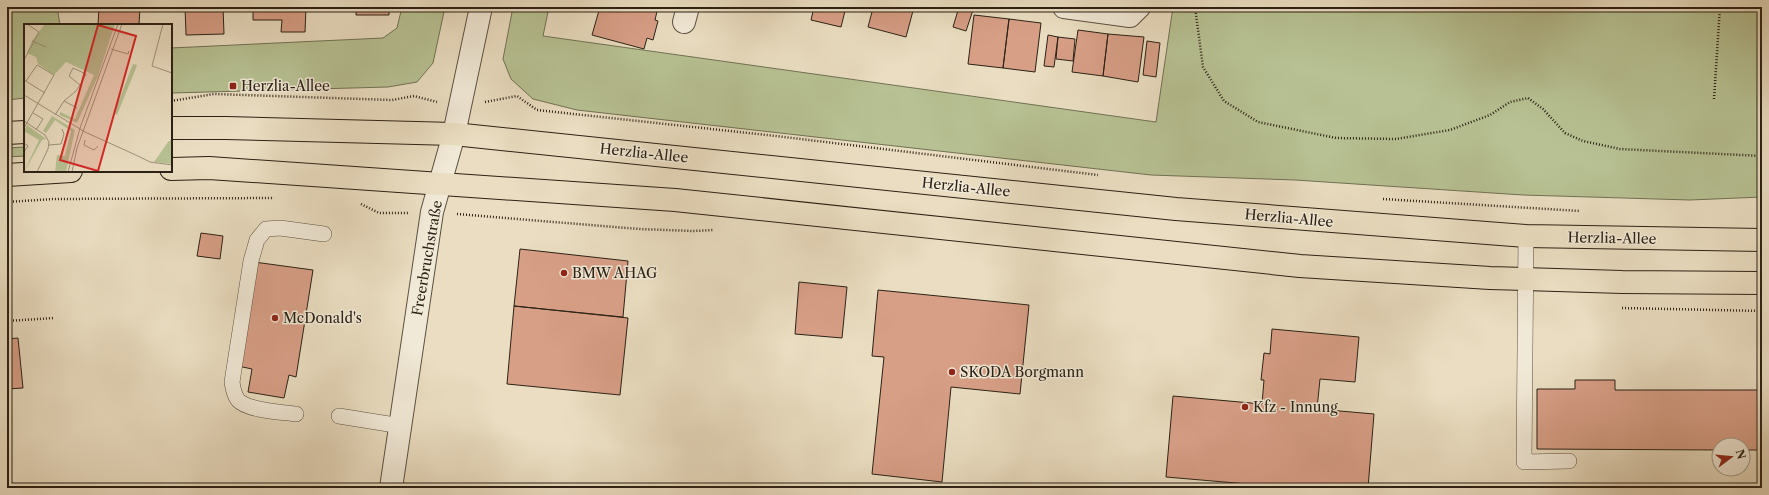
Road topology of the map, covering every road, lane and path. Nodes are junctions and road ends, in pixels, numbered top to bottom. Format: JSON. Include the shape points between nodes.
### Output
{"nodes":[{"id":1,"x":482,"y":7,"type":"edge"},
{"id":2,"x":1064,"y":7,"type":"edge"},
{"id":3,"x":1139,"y":7,"type":"edge"},
{"id":4,"x":1195,"y":7,"type":"edge"},
{"id":5,"x":1720,"y":7,"type":"edge"},
{"id":6,"x":1714,"y":99,"type":"dead end"},
{"id":7,"x":172,"y":101,"type":"edge"},
{"id":8,"x":460,"y":107,"type":"junction"},
{"id":9,"x":172,"y":128,"type":"edge"},
{"id":10,"x":24,"y":132,"type":"edge"},
{"id":11,"x":7,"y":133,"type":"edge"},
{"id":12,"x":454,"y":134,"type":"junction"},
{"id":13,"x":1762,"y":156,"type":"edge"},
{"id":14,"x":172,"y":169,"type":"edge"},
{"id":15,"x":50,"y":172,"type":"edge"},
{"id":16,"x":7,"y":174,"type":"edge"},
{"id":17,"x":1099,"y":175,"type":"dead end"},
{"id":18,"x":441,"y":184,"type":"junction"},
{"id":19,"x":282,"y":198,"type":"dead end"},
{"id":20,"x":1376,"y":198,"type":"dead end"},
{"id":21,"x":7,"y":202,"type":"edge"},
{"id":22,"x":355,"y":203,"type":"dead end"},
{"id":23,"x":1583,"y":211,"type":"dead end"},
{"id":24,"x":432,"y":212,"type":"junction"},
{"id":25,"x":714,"y":229,"type":"dead end"},
{"id":26,"x":324,"y":234,"type":"dead end"},
{"id":27,"x":1526,"y":236,"type":"junction"},
{"id":28,"x":1762,"y":240,"type":"edge"},
{"id":29,"x":1525,"y":279,"type":"junction"},
{"id":30,"x":1762,"y":283,"type":"edge"},
{"id":31,"x":1615,"y":307,"type":"dead end"},
{"id":32,"x":1762,"y":311,"type":"edge"},
{"id":33,"x":54,"y":318,"type":"dead end"},
{"id":34,"x":7,"y":321,"type":"edge"},
{"id":35,"x":296,"y":414,"type":"dead end"},
{"id":36,"x":340,"y":416,"type":"dead end"},
{"id":37,"x":401,"y":426,"type":"junction"},
{"id":38,"x":1569,"y":461,"type":"dead end"},
{"id":39,"x":391,"y":488,"type":"edge"}],
"edges":[{"from":1,"to":8,"type":"street","name":"Freerbruchstraße"},
{"from":2,"to":3,"type":"street","via":[[1130,16]]},
{"from":4,"to":13,"type":"path","via":[[1203,67],[1224,101],[1258,122],[1336,138],[1396,138],[1450,130],[1490,115],[1510,102],[1528,98],[1543,109],[1565,133],[1583,141],[1620,150]]},
{"from":5,"to":6,"type":"path"},
{"from":7,"to":8,"type":"path","via":[[214,94],[392,100],[414,96]]},
{"from":8,"to":12,"type":"street","name":"Freerbruchstraße"},
{"from":8,"to":17,"type":"path","via":[[517,96],[537,110]]},
{"from":9,"to":12,"type":"main road","name":"Herzlia-Allee"},
{"from":10,"to":11,"type":"main road"},
{"from":12,"to":18,"type":"street","name":"Freerbruchstraße"},
{"from":12,"to":27,"type":"main road","name":"Herzlia-Allee","via":[[1176,209]]},
{"from":14,"to":18,"type":"main road","via":[[208,168]]},
{"from":15,"to":16,"type":"main road"},
{"from":18,"to":24,"type":"street","name":"Freerbruchstraße"},
{"from":18,"to":29,"type":"main road","via":[[675,200],[1300,266]]},
{"from":19,"to":21,"type":"path"},
{"from":20,"to":23,"type":"path"},
{"from":22,"to":24,"type":"path","via":[[379,213]]},
{"from":24,"to":25,"type":"path","via":[[639,229]]},
{"from":24,"to":37,"type":"street","name":"Freerbruchstraße"},
{"from":26,"to":35,"type":"lane","via":[[280,228],[266,229],[257,240],[251,261],[232,382],[239,401],[257,409]]},
{"from":27,"to":28,"type":"main road","name":"Herzlia-Allee"},
{"from":27,"to":29,"type":"lane"},
{"from":29,"to":30,"type":"main road"},
{"from":29,"to":38,"type":"lane","via":[[1524,462]]},
{"from":31,"to":32,"type":"path"},
{"from":33,"to":34,"type":"path"},
{"from":36,"to":37,"type":"lane"},
{"from":37,"to":39,"type":"street","name":"Freerbruchstraße"}]}
